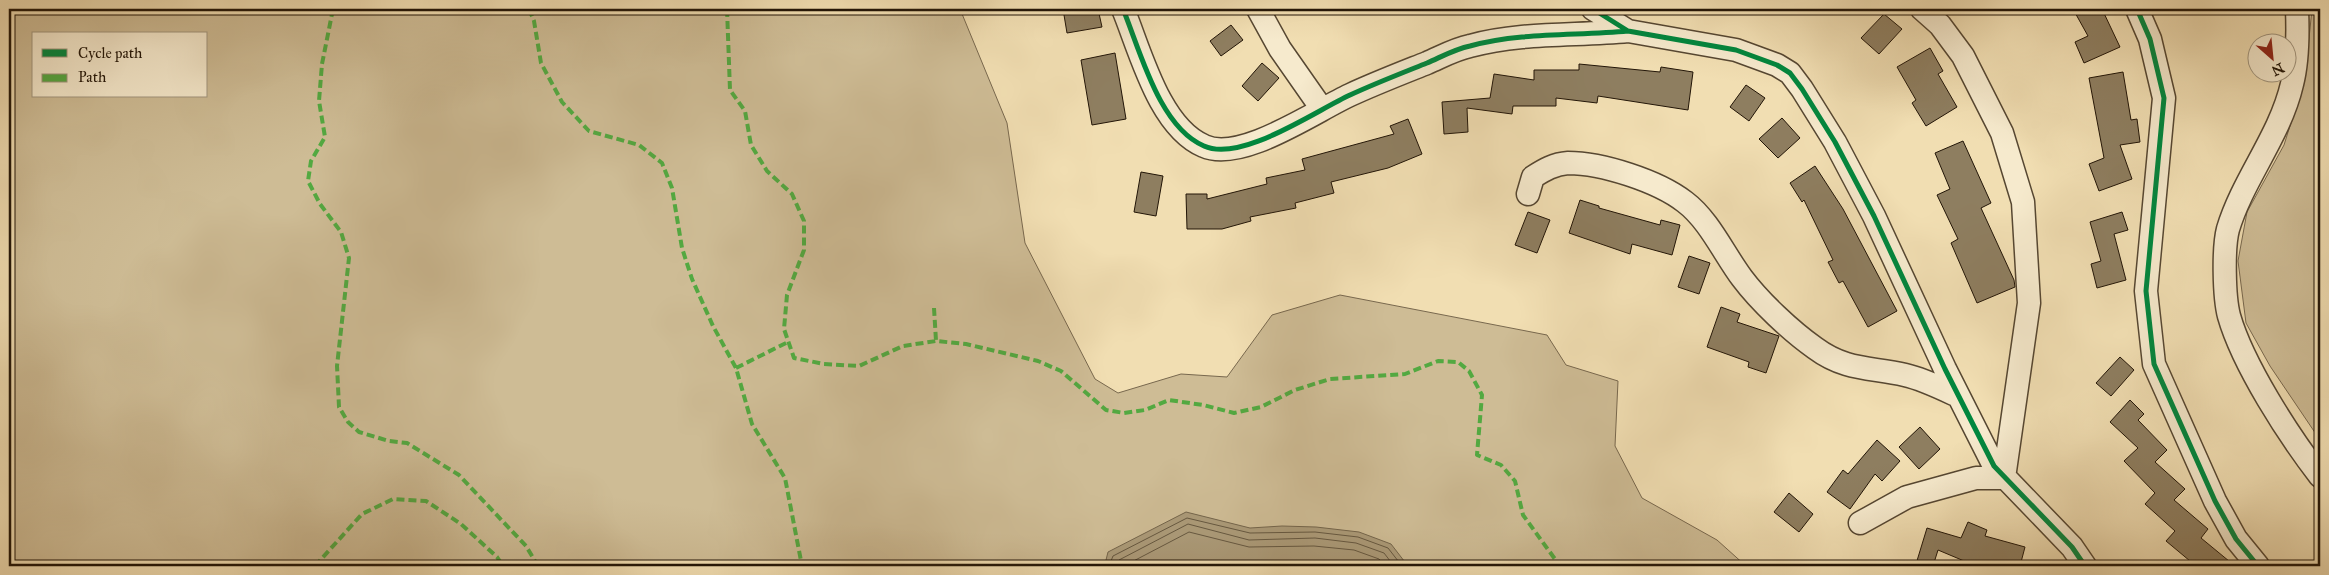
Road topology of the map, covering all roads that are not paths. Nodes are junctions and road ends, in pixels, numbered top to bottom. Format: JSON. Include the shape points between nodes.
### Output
{"nodes":[{"id":1,"x":1123,"y":9,"type":"edge"},
{"id":2,"x":1258,"y":9,"type":"edge"},
{"id":3,"x":1593,"y":9,"type":"edge"},
{"id":4,"x":1922,"y":9,"type":"edge"},
{"id":5,"x":2137,"y":9,"type":"edge"},
{"id":6,"x":2297,"y":9,"type":"edge"},
{"id":7,"x":1628,"y":31,"type":"junction"},
{"id":8,"x":1322,"y":109,"type":"junction"},
{"id":9,"x":1528,"y":194,"type":"dead end"},
{"id":10,"x":1958,"y":396,"type":"junction"},
{"id":11,"x":2320,"y":476,"type":"edge"},
{"id":12,"x":2004,"y":478,"type":"junction"},
{"id":13,"x":1860,"y":523,"type":"dead end"},
{"id":14,"x":2085,"y":566,"type":"edge"},
{"id":15,"x":2258,"y":566,"type":"edge"}],
"edges":[{"from":1,"to":8,"type":"street","via":[[1167,112],[1185,133],[1203,146],[1221,150],[1244,146]]},
{"from":2,"to":8,"type":"street","via":[[1280,49]]},
{"from":3,"to":7,"type":"street"},
{"from":4,"to":12,"type":"street","via":[[1940,25],[1963,56],[2002,133],[2023,202],[2029,303]]},
{"from":5,"to":15,"type":"street","via":[[2150,39],[2164,98],[2146,291],[2154,364],[2215,501],[2236,539]]},
{"from":6,"to":11,"type":"street","via":[[2293,84],[2228,230],[2225,275],[2229,315],[2251,367],[2300,451]]},
{"from":7,"to":8,"type":"street","via":[[1543,35],[1469,46]]},
{"from":7,"to":10,"type":"street","via":[[1736,50],[1790,73],[1835,142],[1874,216]]},
{"from":9,"to":10,"type":"street","via":[[1533,177],[1548,167],[1567,163],[1629,175],[1657,186],[1686,202],[1743,279],[1815,348],[1833,360],[1908,376]]},
{"from":10,"to":12,"type":"street","via":[[1984,450]]},
{"from":12,"to":13,"type":"street","via":[[1976,478],[1907,497]]},
{"from":12,"to":14,"type":"street","via":[[2072,547]]}]}
